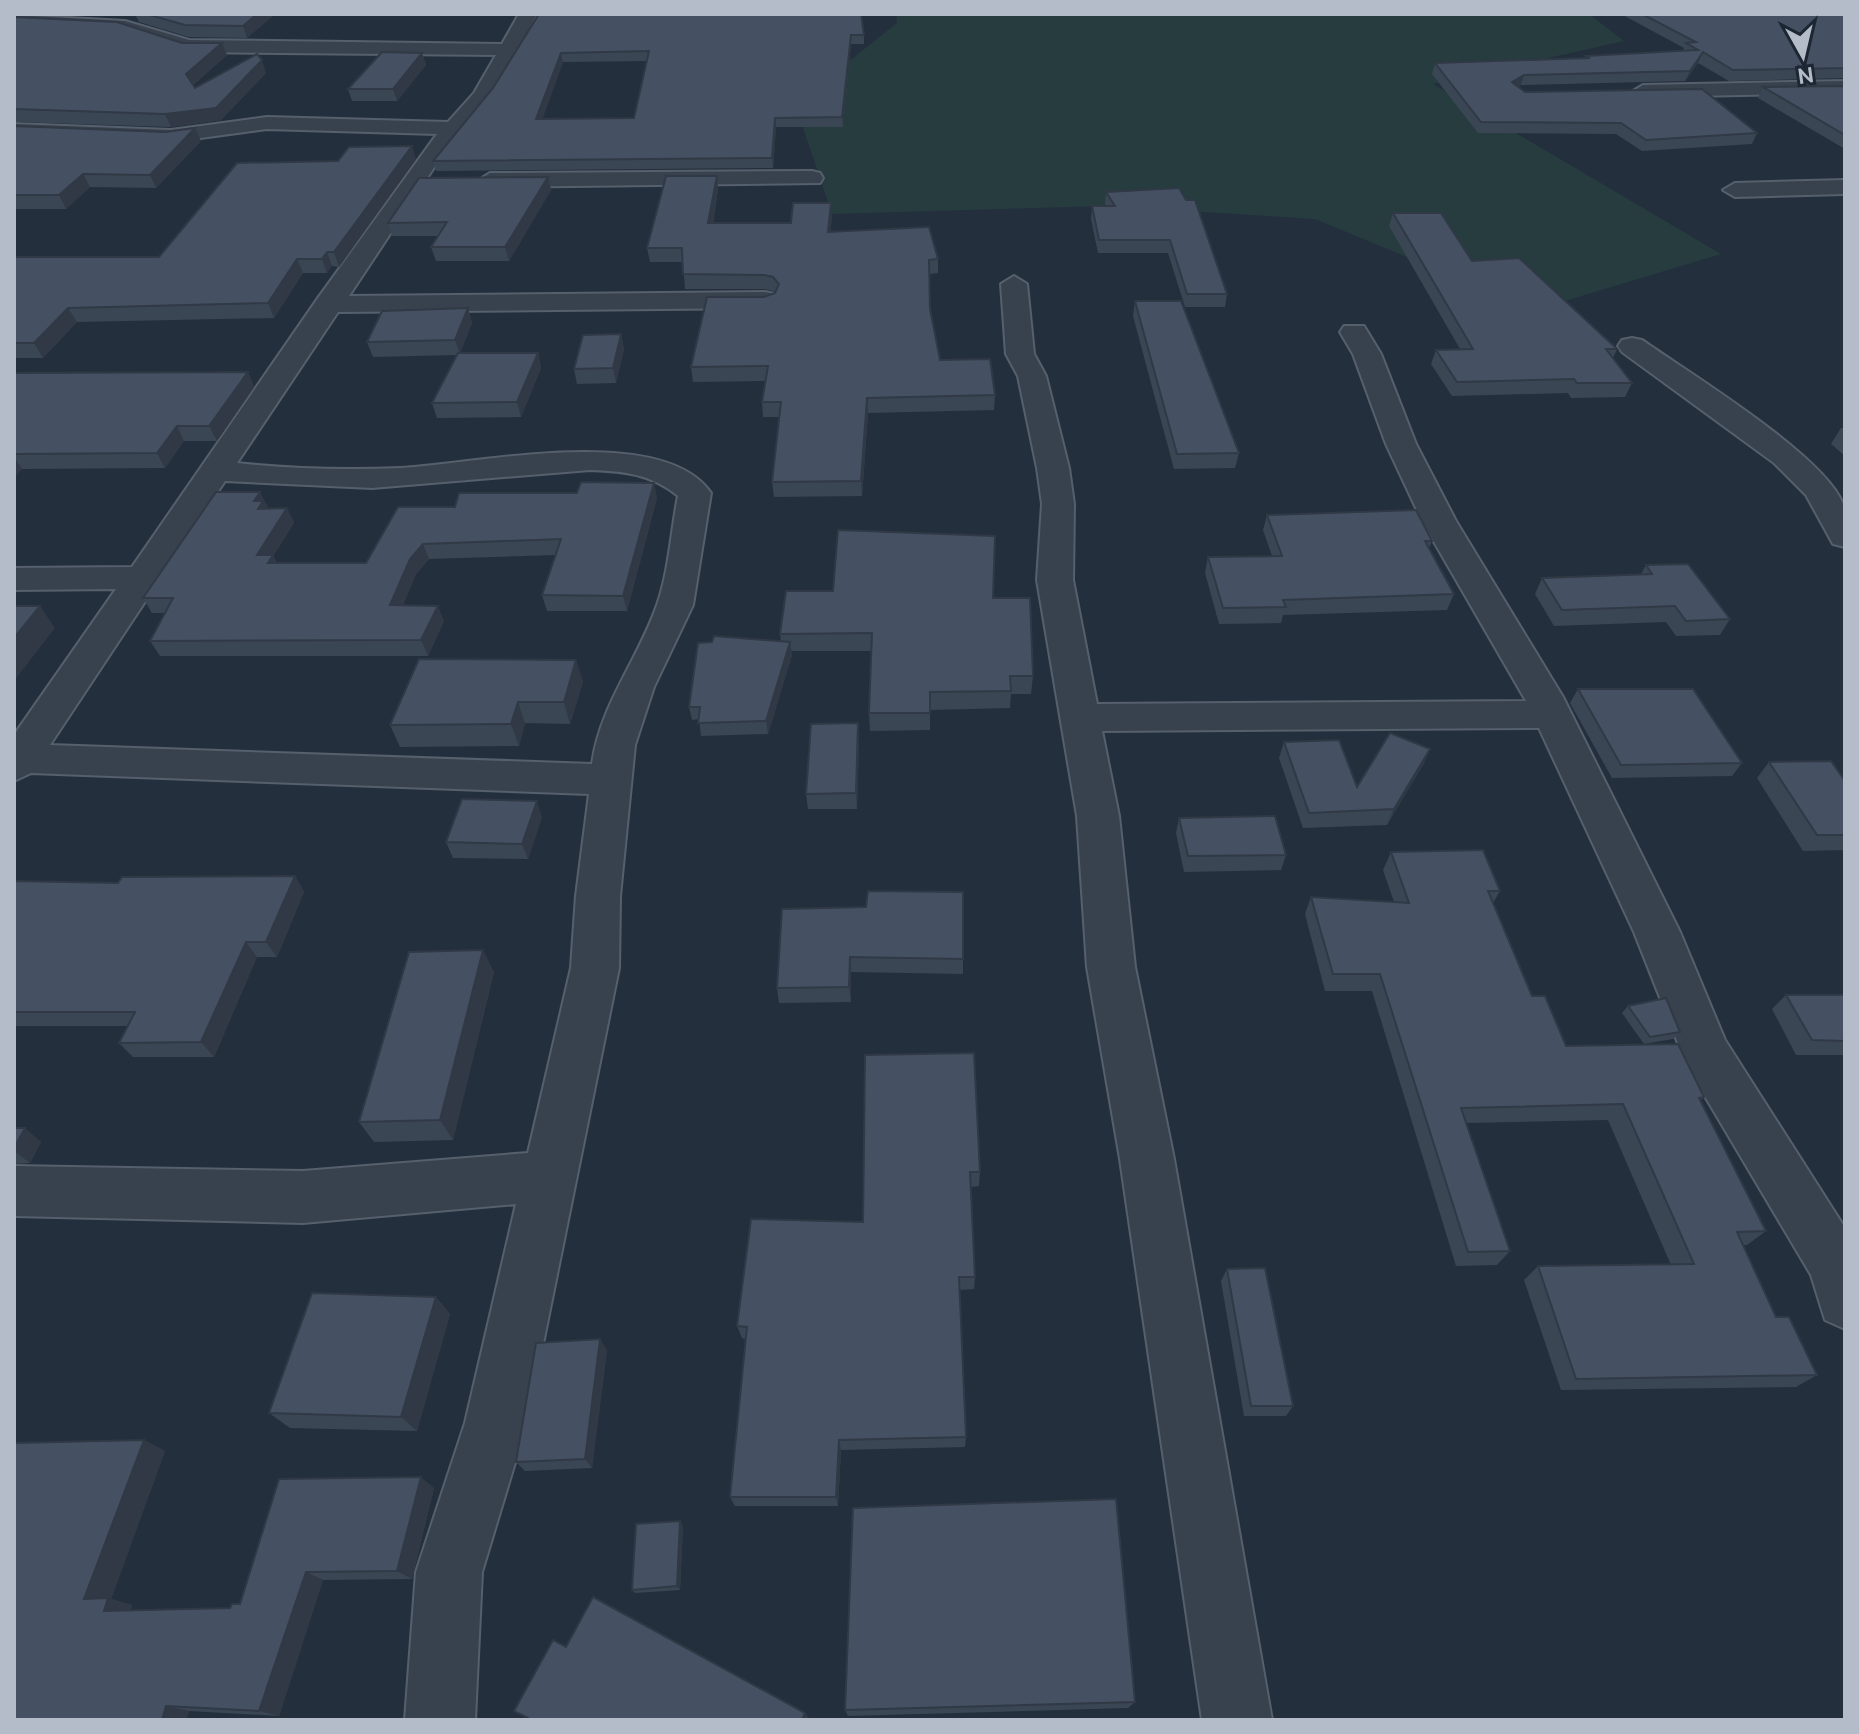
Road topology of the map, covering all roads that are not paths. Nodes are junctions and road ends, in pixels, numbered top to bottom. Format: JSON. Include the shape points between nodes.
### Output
{"nodes":[{"id":1,"x":528,"y":14,"type":"edge"},
{"id":2,"x":14,"y":20,"type":"edge"},
{"id":3,"x":506,"y":50,"type":"junction"},
{"id":4,"x":1845,"y":87,"type":"edge"},
{"id":5,"x":1629,"y":92,"type":"edge"},
{"id":6,"x":453,"y":128,"type":"junction"},
{"id":7,"x":14,"y":130,"type":"edge"},
{"id":8,"x":812,"y":178,"type":"dead end"},
{"id":9,"x":416,"y":181,"type":"junction"},
{"id":10,"x":1845,"y":187,"type":"edge"},
{"id":11,"x":1735,"y":190,"type":"dead end"},
{"id":12,"x":1014,"y":284,"type":"dead end"},
{"id":13,"x":765,"y":300,"type":"edge"},
{"id":14,"x":327,"y":304,"type":"junction"},
{"id":15,"x":1354,"y":332,"type":"dead end"},
{"id":16,"x":1632,"y":346,"type":"dead end"},
{"id":17,"x":247,"y":375,"type":"edge"},
{"id":18,"x":278,"y":375,"type":"junction"},
{"id":19,"x":218,"y":471,"type":"junction"},
{"id":20,"x":1833,"y":493,"type":"edge"},
{"id":21,"x":1845,"y":537,"type":"edge"},
{"id":22,"x":141,"y":578,"type":"junction"},
{"id":23,"x":14,"y":579,"type":"edge"},
{"id":24,"x":1551,"y":714,"type":"junction"},
{"id":25,"x":1079,"y":718,"type":"junction"},
{"id":26,"x":17,"y":762,"type":"edge"},
{"id":27,"x":613,"y":780,"type":"junction"},
{"id":28,"x":552,"y":1176,"type":"junction"},
{"id":29,"x":14,"y":1191,"type":"edge"},
{"id":30,"x":1842,"y":1275,"type":"edge"},
{"id":31,"x":440,"y":1720,"type":"edge"},
{"id":32,"x":1237,"y":1720,"type":"edge"}],
"edges":[{"from":1,"to":3,"type":"street"},
{"from":2,"to":3,"type":"street","via":[[125,26],[188,46]]},
{"from":3,"to":6,"type":"street","via":[[483,96]]},
{"from":4,"to":5,"type":"street"},
{"from":6,"to":7,"type":"street","via":[[267,123],[171,136]]},
{"from":6,"to":9,"type":"street"},
{"from":8,"to":9,"type":"street"},
{"from":9,"to":14,"type":"street"},
{"from":10,"to":11,"type":"street"},
{"from":12,"to":25,"type":"street","via":[[1020,354],[1032,376],[1053,468],[1058,520],[1055,580]]},
{"from":13,"to":14,"type":"street"},
{"from":14,"to":18,"type":"street"},
{"from":15,"to":24,"type":"street","via":[[1439,521]]},
{"from":16,"to":20,"type":"street"},
{"from":17,"to":18,"type":"street"},
{"from":18,"to":19,"type":"street"},
{"from":19,"to":22,"type":"street"},
{"from":19,"to":27,"type":"street","via":[[356,479],[587,461],[643,466],[681,478],[695,493],[675,605],[635,687],[615,745]]},
{"from":20,"to":21,"type":"street"},
{"from":22,"to":23,"type":"street"},
{"from":22,"to":26,"type":"street"},
{"from":24,"to":25,"type":"street"},
{"from":24,"to":30,"type":"street","via":[[1657,932],[1705,1051]]},
{"from":25,"to":32,"type":"street","via":[[1098,816],[1111,967]]},
{"from":26,"to":27,"type":"street"},
{"from":27,"to":28,"type":"street","via":[[595,968]]},
{"from":28,"to":29,"type":"street","via":[[303,1197]]},
{"from":28,"to":31,"type":"street","via":[[496,1423],[449,1572]]}]}
